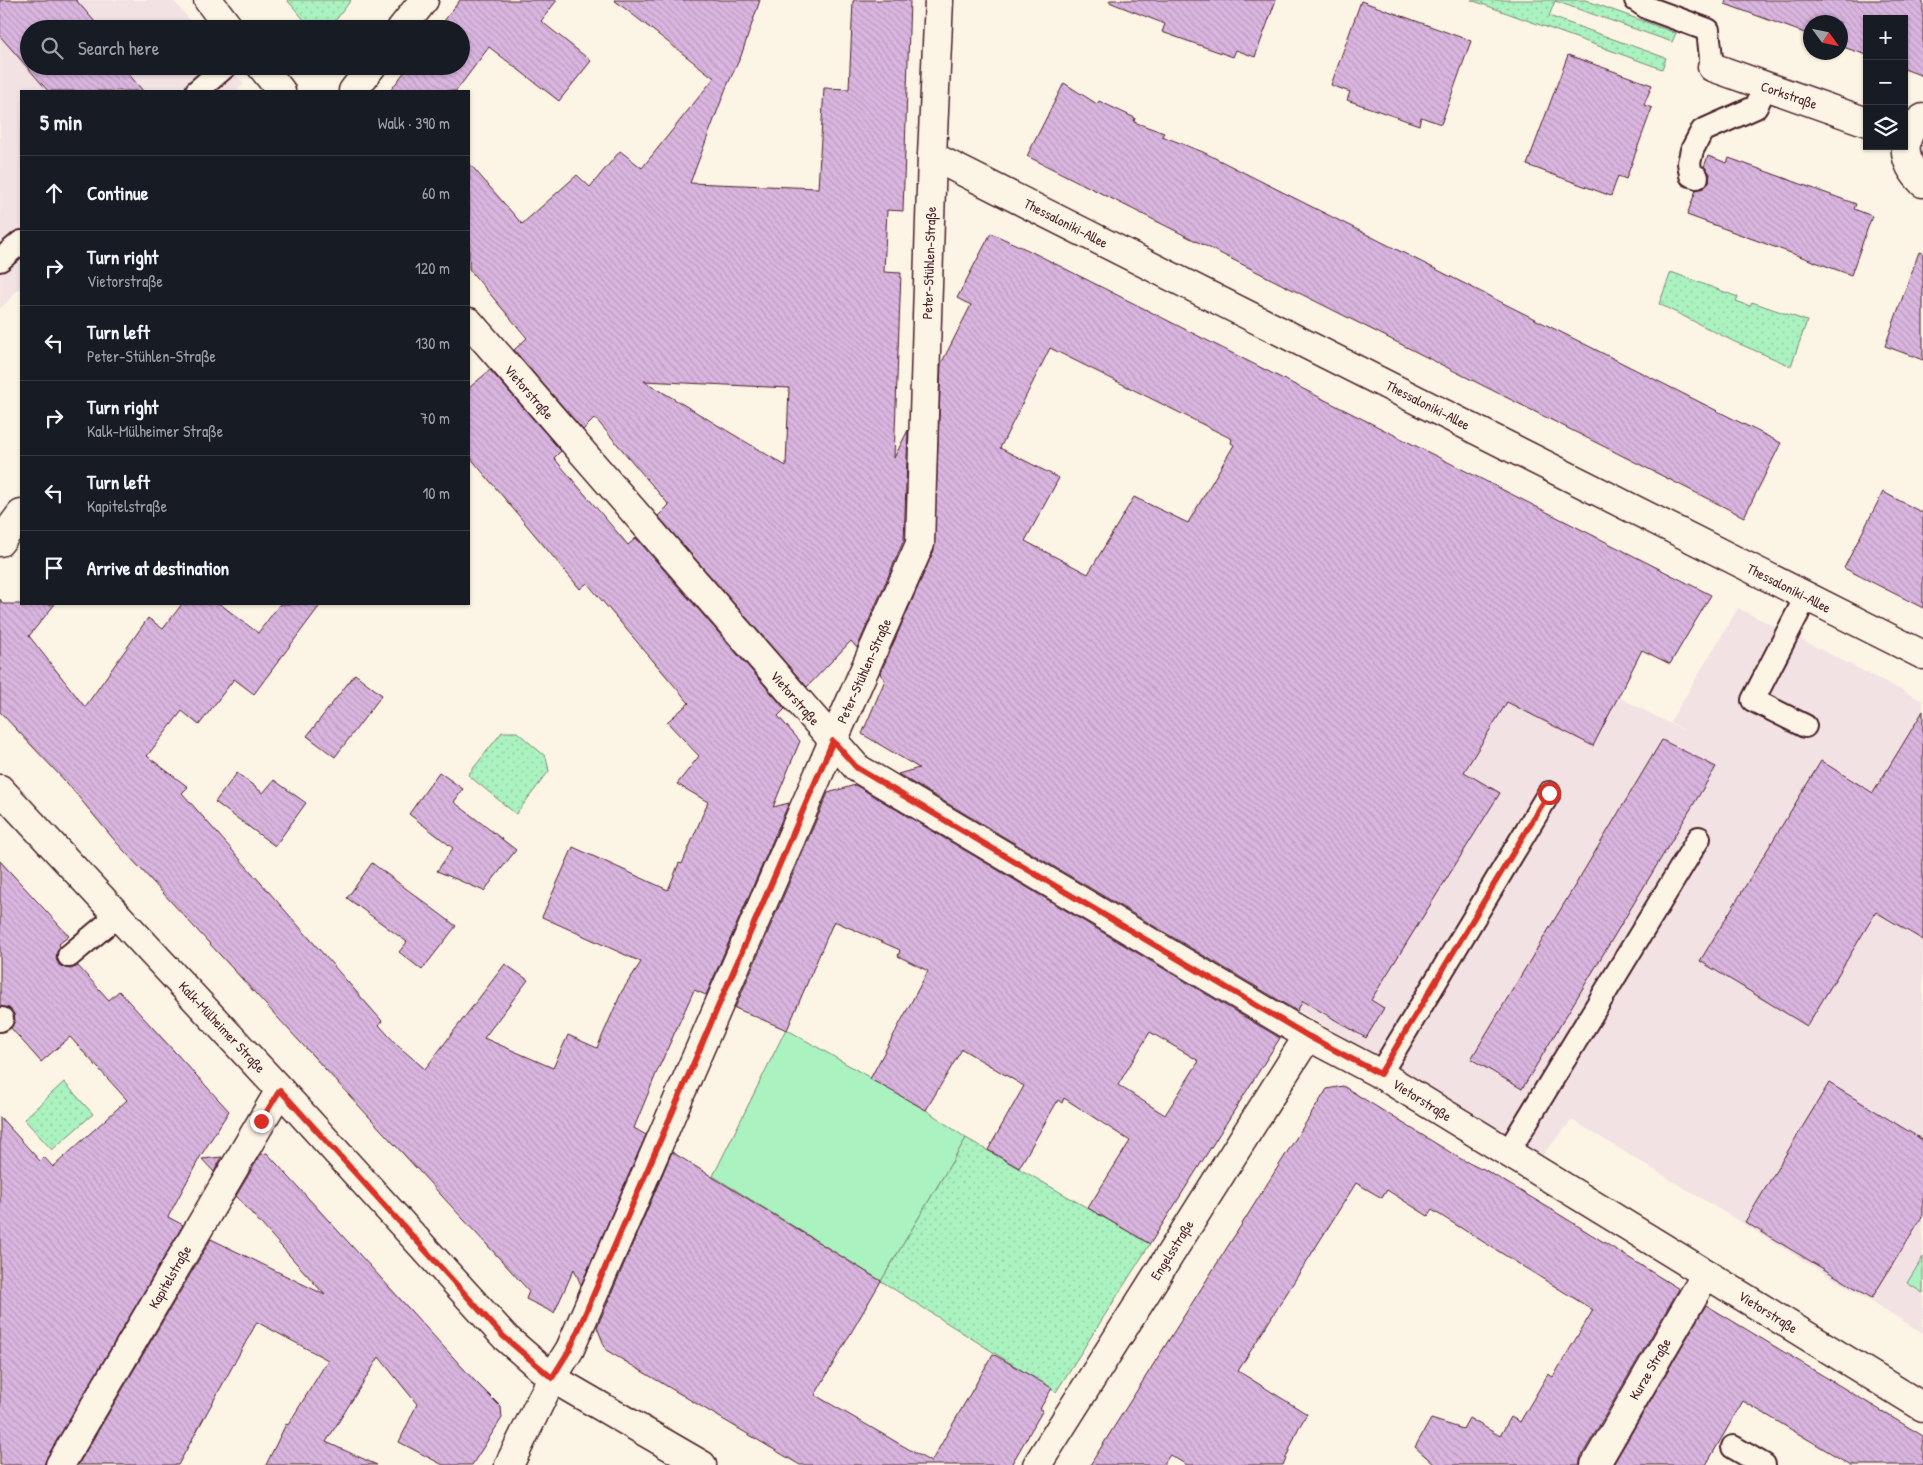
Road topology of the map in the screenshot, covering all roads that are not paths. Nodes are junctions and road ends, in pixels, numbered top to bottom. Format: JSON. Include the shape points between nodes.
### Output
{"nodes":[{"id":1,"x":208,"y":0,"type":"edge"},
{"id":2,"x":424,"y":0,"type":"edge"},
{"id":3,"x":939,"y":0,"type":"edge"},
{"id":4,"x":1636,"y":0,"type":"edge"},
{"id":5,"x":223,"y":20,"type":"edge"},
{"id":6,"x":408,"y":20,"type":"edge"},
{"id":7,"x":1712,"y":67,"type":"joint"},
{"id":8,"x":216,"y":75,"type":"edge"},
{"id":9,"x":268,"y":75,"type":"edge"},
{"id":10,"x":365,"y":75,"type":"edge"},
{"id":11,"x":1765,"y":87,"type":"junction"},
{"id":12,"x":198,"y":90,"type":"edge"},
{"id":13,"x":280,"y":90,"type":"edge"},
{"id":14,"x":354,"y":90,"type":"edge"},
{"id":15,"x":1863,"y":121,"type":"edge"},
{"id":16,"x":1912,"y":129,"type":"edge"},
{"id":17,"x":932,"y":156,"type":"junction"},
{"id":18,"x":1698,"y":177,"type":"dead end"},
{"id":19,"x":1923,"y":183,"type":"edge"},
{"id":20,"x":20,"y":243,"type":"edge"},
{"id":21,"x":0,"y":260,"type":"edge"},
{"id":22,"x":470,"y":323,"type":"edge"},
{"id":23,"x":20,"y":515,"type":"edge"},
{"id":24,"x":0,"y":542,"type":"edge"},
{"id":25,"x":1806,"y":597,"type":"junction"},
{"id":26,"x":1923,"y":655,"type":"edge"},
{"id":27,"x":1805,"y":726,"type":"dead end"},
{"id":28,"x":833,"y":741,"type":"junction"},
{"id":29,"x":0,"y":789,"type":"edge"},
{"id":30,"x":1549,"y":793,"type":"dead end"},
{"id":31,"x":1699,"y":838,"type":"dead end"},
{"id":32,"x":118,"y":915,"type":"junction"},
{"id":33,"x":70,"y":956,"type":"dead end"},
{"id":34,"x":1308,"y":1036,"type":"junction"},
{"id":35,"x":1380,"y":1074,"type":"junction"},
{"id":36,"x":280,"y":1090,"type":"junction"},
{"id":37,"x":1508,"y":1152,"type":"junction"},
{"id":38,"x":1706,"y":1274,"type":"junction"},
{"id":39,"x":552,"y":1378,"type":"junction"},
{"id":40,"x":1923,"y":1407,"type":"edge"},
{"id":41,"x":1733,"y":1447,"type":"dead end"},
{"id":42,"x":60,"y":1465,"type":"edge"},
{"id":43,"x":509,"y":1465,"type":"edge"},
{"id":44,"x":702,"y":1465,"type":"edge"},
{"id":45,"x":1037,"y":1465,"type":"edge"},
{"id":46,"x":1595,"y":1465,"type":"edge"},
{"id":47,"x":1764,"y":1465,"type":"edge"}],
"edges":[{"from":1,"to":5,"type":"street"},
{"from":2,"to":6,"type":"street"},
{"from":3,"to":17,"type":"street","name":"Peter-Stühlen-Straße"},
{"from":4,"to":7,"type":"lane","via":[[1648,8],[1708,30]]},
{"from":7,"to":11,"type":"street","name":"Corkstraße"},
{"from":8,"to":12,"type":"lane"},
{"from":9,"to":13,"type":"street"},
{"from":10,"to":14,"type":"street"},
{"from":11,"to":15,"type":"street","name":"Corkstraße"},
{"from":11,"to":18,"type":"lane","via":[[1756,107],[1702,131],[1689,163],[1691,175]]},
{"from":16,"to":19,"type":"street","via":[[1905,149],[1907,162]]},
{"from":17,"to":25,"type":"street","name":"Thessaloniki-Allee"},
{"from":17,"to":28,"type":"street","name":"Peter-Stühlen-Straße","via":[[920,544]]},
{"from":20,"to":21,"type":"lane"},
{"from":22,"to":28,"type":"street","name":"Vietorstraße"},
{"from":23,"to":24,"type":"street"},
{"from":25,"to":26,"type":"street","name":"Thessaloniki-Allee"},
{"from":25,"to":27,"type":"lane","via":[[1753,700]]},
{"from":28,"to":34,"type":"street","name":"Vietorstraße","via":[[857,768]]},
{"from":28,"to":39,"type":"street","name":"Peter-Stühlen-Straße","via":[[574,1340]]},
{"from":29,"to":32,"type":"street","name":"Kalk-Mülheimer Straße"},
{"from":30,"to":35,"type":"lane"},
{"from":31,"to":37,"type":"lane"},
{"from":32,"to":33,"type":"lane"},
{"from":32,"to":36,"type":"street","name":"Kalk-Mülheimer Straße"},
{"from":34,"to":35,"type":"street","name":"Vietorstraße"},
{"from":34,"to":45,"type":"street","name":"Engelsstraße"},
{"from":35,"to":37,"type":"street","name":"Vietorstraße"},
{"from":36,"to":39,"type":"street","name":"Kalk-Mülheimer Straße","via":[[503,1336]]},
{"from":36,"to":42,"type":"street","name":"Kapitelstraße"},
{"from":37,"to":38,"type":"street","name":"Vietorstraße"},
{"from":38,"to":40,"type":"street","name":"Vietorstraße"},
{"from":38,"to":46,"type":"street","name":"Kurze Straße"},
{"from":39,"to":43,"type":"street","name":"Peter-Stühlen-Straße"},
{"from":39,"to":44,"type":"street","name":"Kalk-Mülheimer Straße"},
{"from":41,"to":47,"type":"lane"}]}
